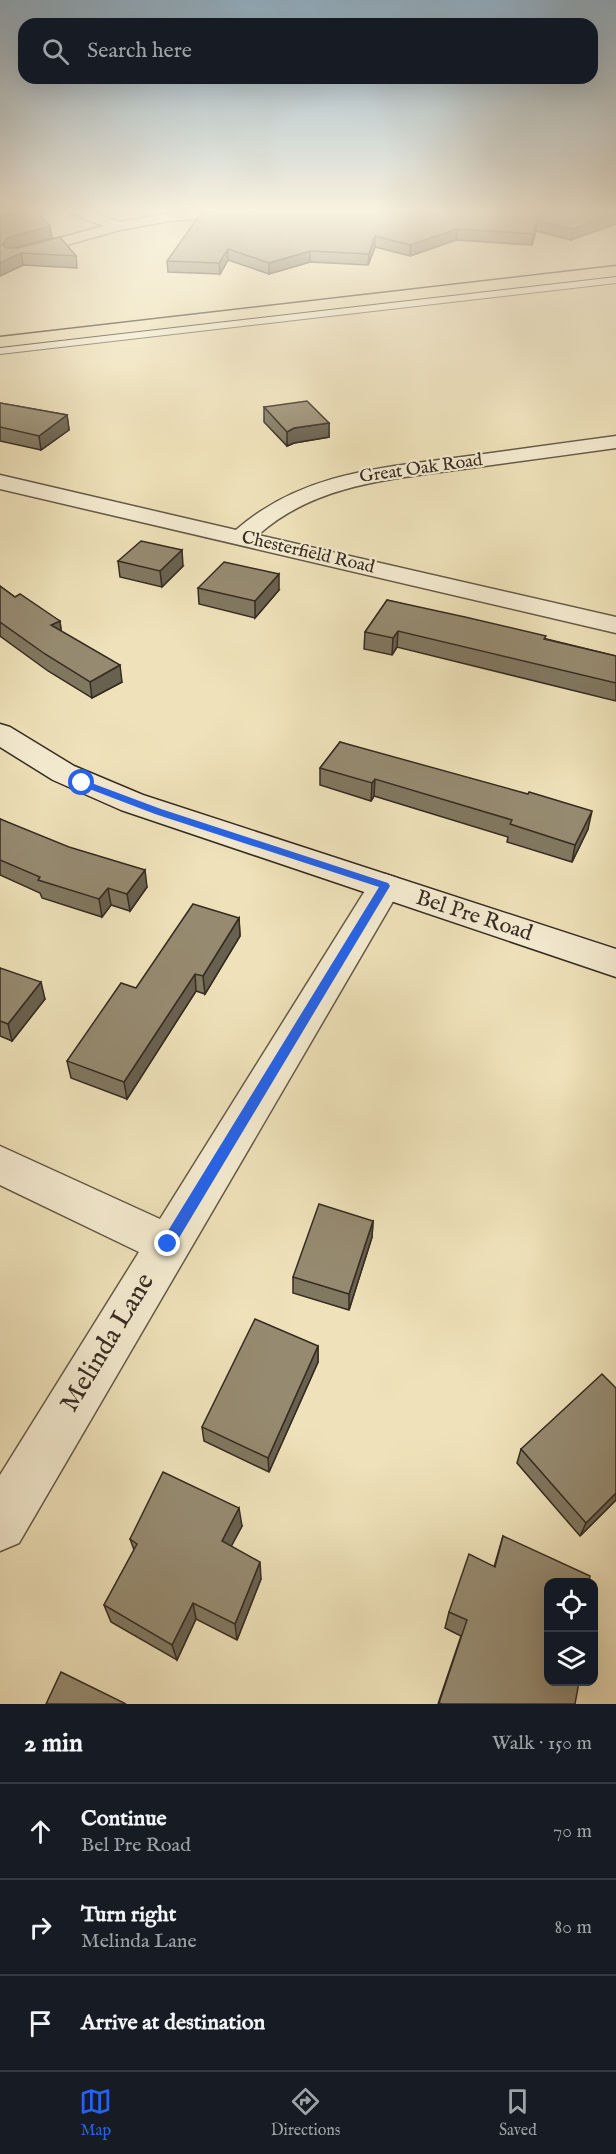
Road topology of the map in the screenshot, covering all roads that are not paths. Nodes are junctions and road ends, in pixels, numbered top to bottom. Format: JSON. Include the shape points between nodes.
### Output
{"nodes":[{"id":1,"x":347,"y":290,"type":"edge"},
{"id":2,"x":455,"y":290,"type":"edge"},
{"id":3,"x":533,"y":290,"type":"edge"},
{"id":4,"x":0,"y":329,"type":"edge"},
{"id":5,"x":0,"y":342,"type":"edge"},
{"id":6,"x":0,"y":351,"type":"edge"},
{"id":7,"x":616,"y":442,"type":"edge"},
{"id":8,"x":0,"y":482,"type":"edge"},
{"id":9,"x":241,"y":538,"type":"junction"},
{"id":10,"x":616,"y":625,"type":"edge"},
{"id":11,"x":0,"y":733,"type":"edge"},
{"id":12,"x":385,"y":886,"type":"junction"},
{"id":13,"x":616,"y":963,"type":"edge"},
{"id":14,"x":0,"y":1165,"type":"edge"},
{"id":15,"x":168,"y":1244,"type":"junction"},
{"id":16,"x":0,"y":1524,"type":"edge"}],
"edges":[{"from":1,"to":4,"type":"main road"},
{"from":2,"to":5,"type":"main road"},
{"from":3,"to":6,"type":"lane"},
{"from":7,"to":9,"type":"street","name":"Great Oak Road","via":[[351,479],[298,496],[254,524]]},
{"from":8,"to":9,"type":"street","name":"Chesterfield Road"},
{"from":9,"to":10,"type":"street","name":"Chesterfield Road"},
{"from":11,"to":12,"type":"street","name":"Bel Pre Road","via":[[82,783]]},
{"from":12,"to":13,"type":"street","name":"Bel Pre Road"},
{"from":12,"to":15,"type":"street","name":"Melinda Lane"},
{"from":14,"to":15,"type":"street"},
{"from":15,"to":16,"type":"street","name":"Melinda Lane"}]}
